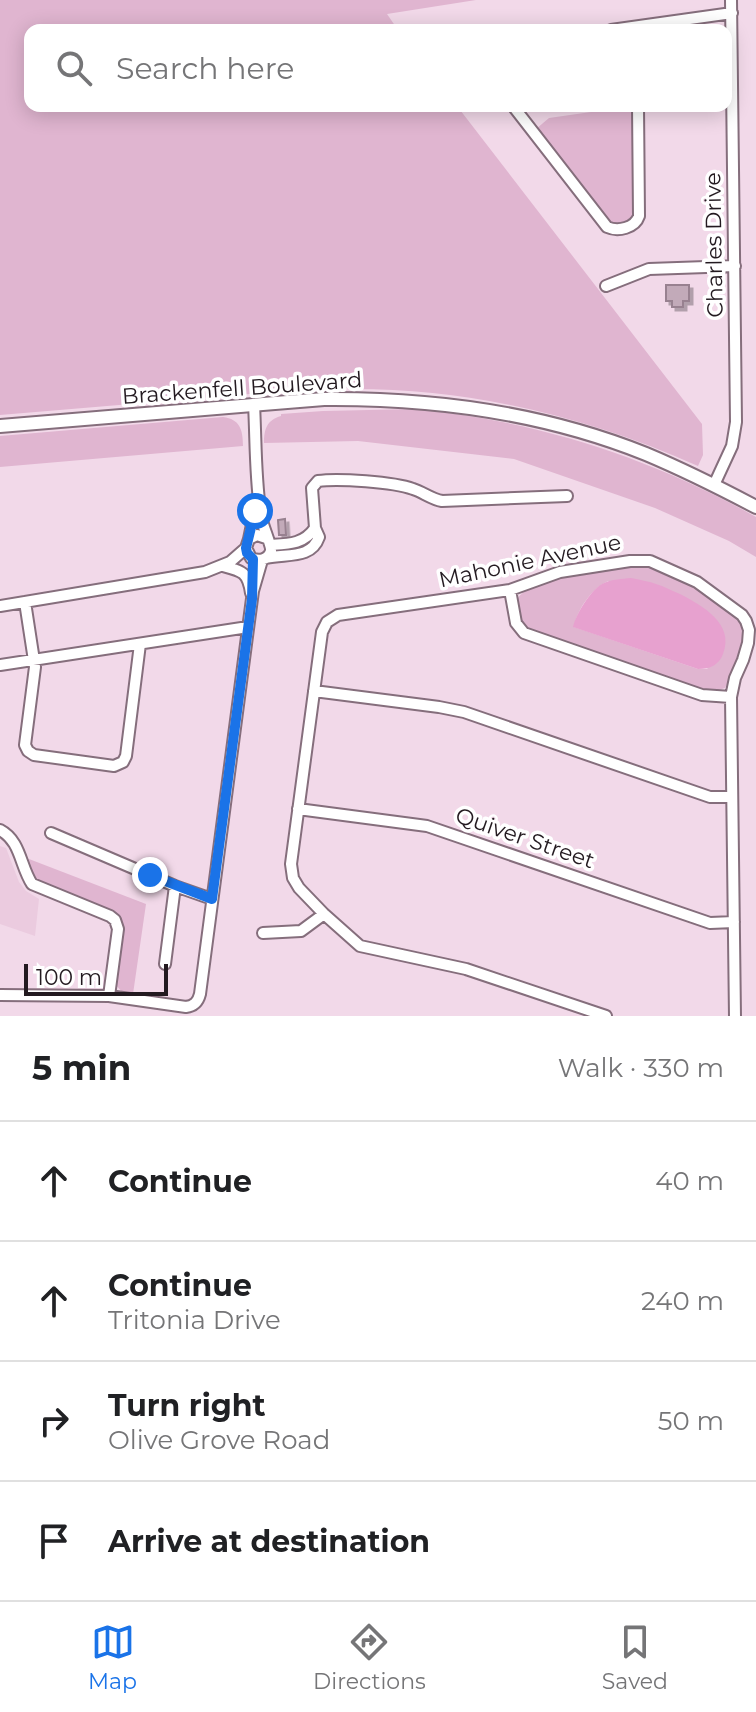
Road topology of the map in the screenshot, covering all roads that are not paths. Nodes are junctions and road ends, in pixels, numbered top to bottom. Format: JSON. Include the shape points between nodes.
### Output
{"nodes":[{"id":1,"x":731,"y":0,"type":"edge"},
{"id":2,"x":732,"y":13,"type":"junction"},
{"id":3,"x":659,"y":24,"type":"edge"},
{"id":4,"x":518,"y":112,"type":"edge"},
{"id":5,"x":638,"y":112,"type":"edge"},
{"id":6,"x":735,"y":266,"type":"junction"},
{"id":7,"x":606,"y":286,"type":"dead end"},
{"id":8,"x":254,"y":404,"type":"junction"},
{"id":9,"x":0,"y":426,"type":"edge"},
{"id":10,"x":714,"y":485,"type":"junction"},
{"id":11,"x":258,"y":495,"type":"junction"},
{"id":12,"x":567,"y":496,"type":"dead end"},
{"id":13,"x":756,"y":507,"type":"edge"},
{"id":14,"x":315,"y":528,"type":"junction"},
{"id":15,"x":269,"y":541,"type":"junction"},
{"id":16,"x":254,"y":554,"type":"junction"},
{"id":17,"x":226,"y":564,"type":"junction"},
{"id":18,"x":510,"y":590,"type":"junction"},
{"id":19,"x":252,"y":595,"type":"junction"},
{"id":20,"x":25,"y":602,"type":"junction"},
{"id":21,"x":0,"y":606,"type":"edge"},
{"id":22,"x":248,"y":627,"type":"junction"},
{"id":23,"x":140,"y":644,"type":"junction"},
{"id":24,"x":34,"y":660,"type":"junction"},
{"id":25,"x":0,"y":665,"type":"edge"},
{"id":26,"x":314,"y":691,"type":"junction"},
{"id":27,"x":731,"y":697,"type":"junction"},
{"id":28,"x":732,"y":797,"type":"junction"},
{"id":29,"x":298,"y":809,"type":"junction"},
{"id":30,"x":0,"y":830,"type":"edge"},
{"id":31,"x":51,"y":833,"type":"dead end"},
{"id":32,"x":175,"y":886,"type":"junction"},
{"id":33,"x":212,"y":899,"type":"junction"},
{"id":34,"x":324,"y":914,"type":"junction"},
{"id":35,"x":734,"y":922,"type":"junction"},
{"id":36,"x":263,"y":933,"type":"dead end"},
{"id":37,"x":165,"y":964,"type":"dead end"},
{"id":38,"x":0,"y":995,"type":"edge"},
{"id":39,"x":109,"y":996,"type":"junction"},
{"id":40,"x":606,"y":1016,"type":"edge"},
{"id":41,"x":735,"y":1016,"type":"edge"}],
"edges":[{"from":1,"to":2,"type":"street","name":"Charles Drive"},
{"from":2,"to":3,"type":"street"},
{"from":2,"to":6,"type":"street","name":"Charles Drive"},
{"from":4,"to":5,"type":"street","via":[[612,229],[629,227],[639,216]]},
{"from":6,"to":7,"type":"street","via":[[649,269]]},
{"from":6,"to":10,"type":"street","name":"Charles Drive","via":[[735,434]]},
{"from":8,"to":9,"type":"street","name":"Brackenfell Boulevard"},
{"from":8,"to":10,"type":"street","name":"Brackenfell Boulevard","via":[[370,399],[484,410],[644,453]]},
{"from":8,"to":11,"type":"street"},
{"from":10,"to":13,"type":"street","name":"Brackenfell Boulevard"},
{"from":11,"to":15,"type":"street"},
{"from":11,"to":16,"type":"street"},
{"from":12,"to":14,"type":"street","via":[[442,501],[410,487],[333,479],[313,486]]},
{"from":14,"to":15,"type":"street","via":[[301,541]]},
{"from":14,"to":16,"type":"street","via":[[318,539],[308,552]]},
{"from":15,"to":16,"type":"street","via":[[271,550]]},
{"from":15,"to":16,"type":"street","via":[[257,535]]},
{"from":16,"to":17,"type":"street"},
{"from":16,"to":19,"type":"street"},
{"from":17,"to":19,"type":"street","via":[[245,574]]},
{"from":17,"to":20,"type":"street"},
{"from":18,"to":26,"type":"street","name":"Mahonie Avenue","via":[[334,617],[322,632]]},
{"from":18,"to":27,"type":"street","via":[[516,623],[524,633],[702,695]]},
{"from":18,"to":27,"type":"street","name":"Mahonie Avenue","via":[[560,572],[639,560],[662,565],[697,582],[746,621],[748,643]]},
{"from":19,"to":22,"type":"street"},
{"from":20,"to":21,"type":"street"},
{"from":20,"to":24,"type":"street"},
{"from":22,"to":23,"type":"street"},
{"from":22,"to":33,"type":"street"},
{"from":23,"to":24,"type":"street"},
{"from":23,"to":24,"type":"street","via":[[126,756],[117,765],[28,751]]},
{"from":24,"to":25,"type":"street"},
{"from":26,"to":28,"type":"street","via":[[452,709],[710,797]]},
{"from":26,"to":29,"type":"street","name":"Mahonie Avenue"},
{"from":27,"to":28,"type":"street","name":"Mahonie Avenue"},
{"from":28,"to":35,"type":"street","name":"Mahonie Avenue"},
{"from":29,"to":34,"type":"street","name":"Mahonie Avenue","via":[[293,878]]},
{"from":29,"to":35,"type":"street","name":"Quiver Street","via":[[427,826],[710,923]]},
{"from":30,"to":39,"type":"street","via":[[13,839],[35,887],[115,920]]},
{"from":31,"to":32,"type":"street"},
{"from":32,"to":33,"type":"street"},
{"from":32,"to":37,"type":"street"},
{"from":33,"to":39,"type":"street","via":[[197,1001],[183,1007]]},
{"from":34,"to":36,"type":"street","via":[[301,931]]},
{"from":34,"to":40,"type":"street","name":"Mahonie Avenue","via":[[367,948],[466,969]]},
{"from":35,"to":41,"type":"street","name":"Mahonie Avenue"},
{"from":38,"to":39,"type":"street"}]}
